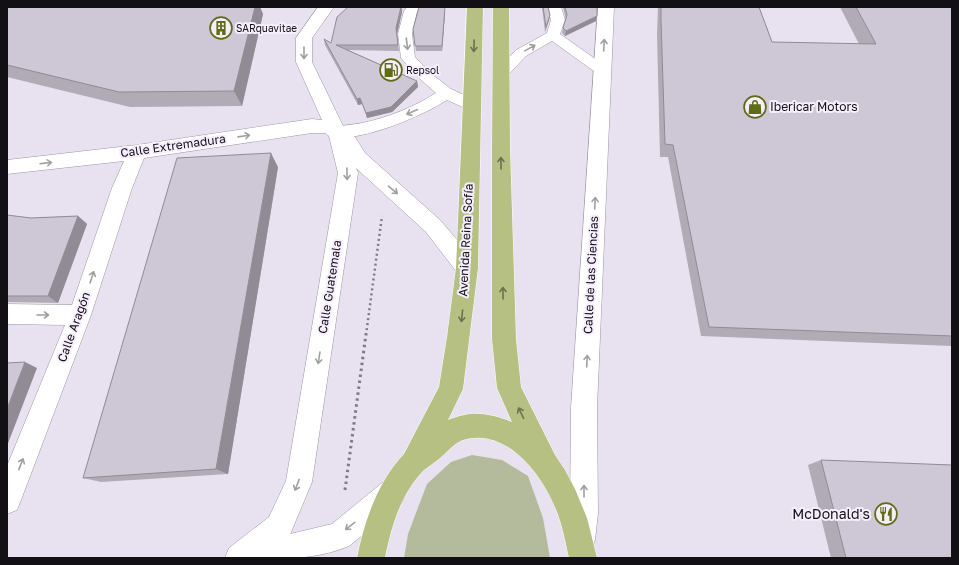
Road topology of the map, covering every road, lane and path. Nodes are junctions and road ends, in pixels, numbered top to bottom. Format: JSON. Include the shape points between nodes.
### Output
{"nodes":[{"id":1,"x":326,"y":7,"type":"edge"},
{"id":2,"x":415,"y":7,"type":"edge"},
{"id":3,"x":475,"y":7,"type":"edge"},
{"id":4,"x":501,"y":7,"type":"edge"},
{"id":5,"x":554,"y":7,"type":"edge"},
{"id":6,"x":606,"y":7,"type":"edge"},
{"id":7,"x":553,"y":35,"type":"junction"},
{"id":8,"x":603,"y":71,"type":"junction"},
{"id":9,"x":501,"y":74,"type":"junction"},
{"id":10,"x":446,"y":93,"type":"junction"},
{"id":11,"x":472,"y":105,"type":"junction"},
{"id":12,"x":337,"y":132,"type":"junction"},
{"id":13,"x":137,"y":152,"type":"junction"},
{"id":14,"x":7,"y":166,"type":"edge"},
{"id":15,"x":467,"y":268,"type":"junction"},
{"id":16,"x":7,"y":314,"type":"edge"},
{"id":17,"x":80,"y":315,"type":"junction"},
{"id":18,"x":544,"y":461,"type":"junction"},
{"id":19,"x":413,"y":463,"type":"junction"},
{"id":20,"x":392,"y":493,"type":"junction"},
{"id":21,"x":7,"y":500,"type":"edge"},
{"id":22,"x":582,"y":551,"type":"edge"},
{"id":23,"x":239,"y":558,"type":"edge"},
{"id":24,"x":248,"y":558,"type":"edge"},
{"id":25,"x":371,"y":558,"type":"edge"}],
"edges":[{"from":1,"to":12,"type":"street","name":"Calle Guatemala","one_way":true,"via":[[304,38],[304,62]]},
{"from":2,"to":10,"type":"lane","one_way":true,"via":[[411,11],[405,34],[408,58]]},
{"from":3,"to":11,"type":"main road","name":"Avenida Reina Sofía","one_way":true},
{"from":4,"to":9,"type":"main road"},
{"from":5,"to":7,"type":"lane","via":[[558,20]]},
{"from":8,"to":6,"type":"street","name":"Calle de las Ciencias","one_way":true},
{"from":7,"to":8,"type":"lane"},
{"from":9,"to":7,"type":"lane","one_way":true,"via":[[521,53]]},
{"from":22,"to":8,"type":"street","name":"Calle de las Ciencias","one_way":true,"via":[[584,408]]},
{"from":18,"to":9,"type":"main road","one_way":true,"via":[[509,388],[504,332]]},
{"from":10,"to":11,"type":"lane"},
{"from":10,"to":12,"type":"lane","one_way":true,"via":[[435,102],[407,115],[355,131]]},
{"from":11,"to":15,"type":"main road","name":"Avenida Reina Sofía"},
{"from":13,"to":12,"type":"street","name":"Calle Extremadura","one_way":true,"via":[[312,126],[329,128]]},
{"from":12,"to":15,"type":"street","one_way":true,"via":[[348,142],[358,158],[434,226]]},
{"from":12,"to":23,"type":"street","name":"Calle Guatemala","one_way":true,"via":[[348,173],[299,482],[278,527]]},
{"from":14,"to":13,"type":"street","name":"Calle Extremadura","one_way":true},
{"from":17,"to":13,"type":"street","name":"Calle Aragón","one_way":true,"via":[[122,188]]},
{"from":15,"to":19,"type":"main road","name":"Avenida Reina Sofía","one_way":true,"via":[[451,390]]},
{"from":16,"to":17,"type":"street","one_way":true},
{"from":21,"to":17,"type":"street","name":"Calle Aragón","one_way":true},
{"from":18,"to":19,"type":"main road","via":[[518,438],[500,429],[482,425],[453,431]]},
{"from":18,"to":22,"type":"main road","via":[[568,504]]},
{"from":19,"to":20,"type":"main road"},
{"from":20,"to":24,"type":"street","one_way":true,"via":[[339,536]]},
{"from":20,"to":25,"type":"main road"}]}
